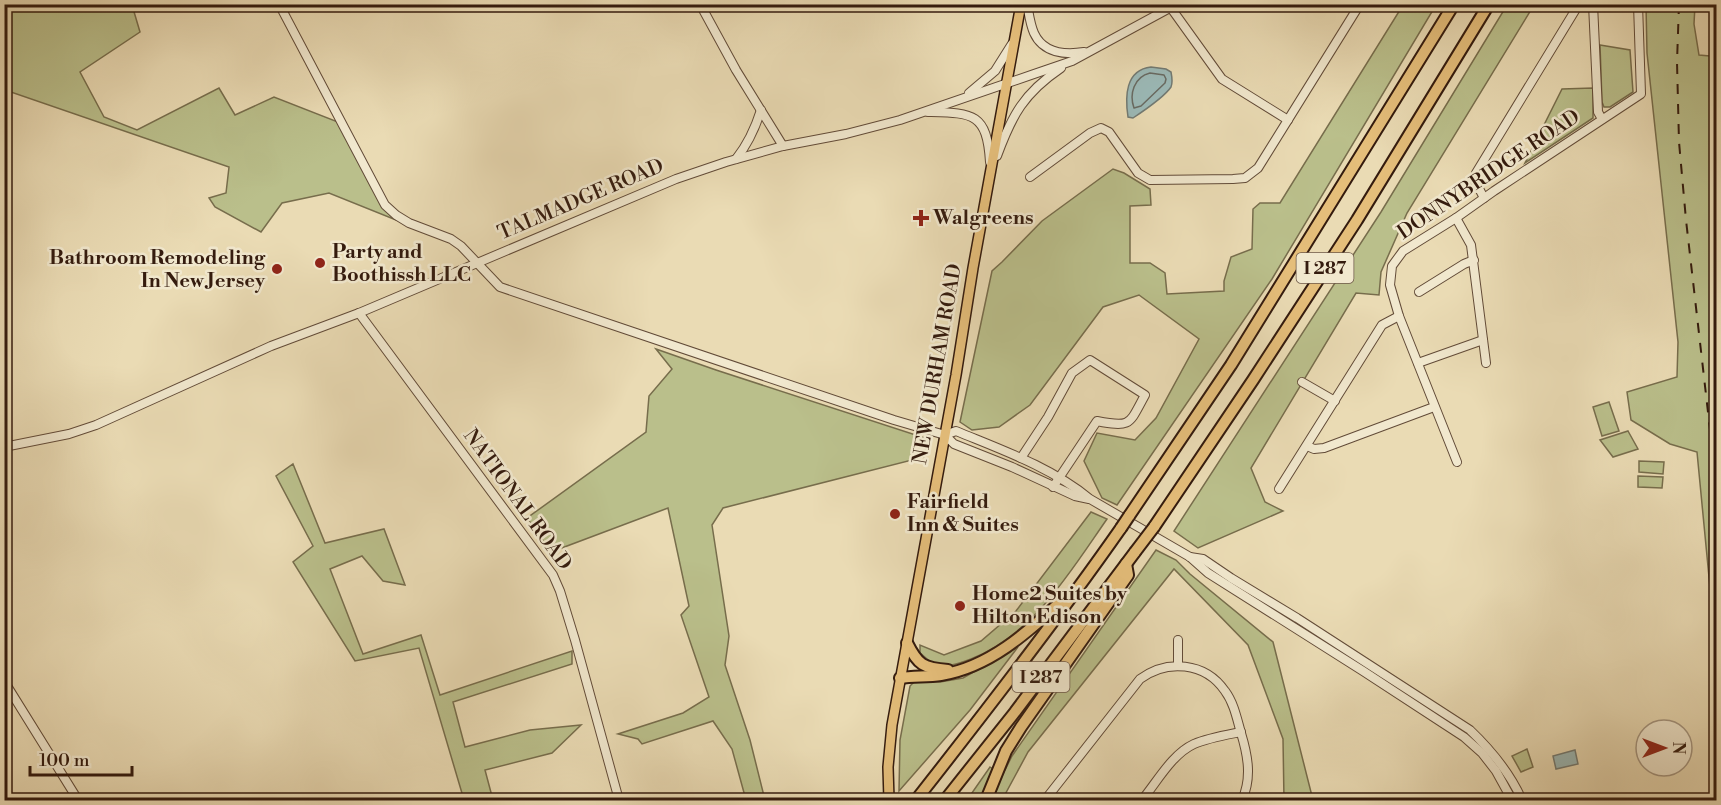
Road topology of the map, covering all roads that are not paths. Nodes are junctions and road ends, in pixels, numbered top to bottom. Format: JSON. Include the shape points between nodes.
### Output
{"nodes":[{"id":1,"x":279,"y":4,"type":"edge"},
{"id":2,"x":700,"y":4,"type":"edge"},
{"id":3,"x":1021,"y":4,"type":"edge"},
{"id":4,"x":1027,"y":4,"type":"edge"},
{"id":5,"x":1360,"y":4,"type":"edge"},
{"id":6,"x":1454,"y":4,"type":"edge"},
{"id":7,"x":1489,"y":4,"type":"edge"},
{"id":8,"x":1579,"y":4,"type":"edge"},
{"id":9,"x":1593,"y":4,"type":"edge"},
{"id":10,"x":1638,"y":4,"type":"edge"},
{"id":11,"x":1174,"y":6,"type":"edge"},
{"id":12,"x":1015,"y":40,"type":"junction"},
{"id":13,"x":1089,"y":52,"type":"junction"},
{"id":14,"x":1072,"y":61,"type":"junction"},
{"id":15,"x":1006,"y":83,"type":"junction"},
{"id":16,"x":963,"y":98,"type":"junction"},
{"id":17,"x":761,"y":110,"type":"junction"},
{"id":18,"x":924,"y":112,"type":"junction"},
{"id":19,"x":1602,"y":119,"type":"junction"},
{"id":20,"x":1288,"y":120,"type":"junction"},
{"id":21,"x":783,"y":146,"type":"junction"},
{"id":22,"x":736,"y":159,"type":"junction"},
{"id":23,"x":991,"y":171,"type":"junction"},
{"id":24,"x":1030,"y":177,"type":"dead end"},
{"id":25,"x":1484,"y":198,"type":"junction"},
{"id":26,"x":1456,"y":218,"type":"junction"},
{"id":27,"x":1474,"y":260,"type":"junction"},
{"id":28,"x":477,"y":262,"type":"junction"},
{"id":29,"x":1419,"y":292,"type":"dead end"},
{"id":30,"x":359,"y":313,"type":"junction"},
{"id":31,"x":1399,"y":316,"type":"junction"},
{"id":32,"x":1482,"y":340,"type":"junction"},
{"id":33,"x":1418,"y":363,"type":"junction"},
{"id":34,"x":1486,"y":363,"type":"dead end"},
{"id":35,"x":1302,"y":382,"type":"dead end"},
{"id":36,"x":1335,"y":401,"type":"junction"},
{"id":37,"x":1434,"y":407,"type":"junction"},
{"id":38,"x":945,"y":435,"type":"junction"},
{"id":39,"x":1306,"y":446,"type":"junction"},
{"id":40,"x":4,"y":447,"type":"edge"},
{"id":41,"x":1021,"y":458,"type":"junction"},
{"id":42,"x":1457,"y":462,"type":"dead end"},
{"id":43,"x":1059,"y":477,"type":"junction"},
{"id":44,"x":1053,"y":487,"type":"junction"},
{"id":45,"x":1279,"y":489,"type":"dead end"},
{"id":46,"x":1090,"y":500,"type":"junction"},
{"id":47,"x":1190,"y":557,"type":"junction"},
{"id":48,"x":1126,"y":564,"type":"junction"},
{"id":49,"x":1085,"y":579,"type":"junction"},
{"id":50,"x":1178,"y":640,"type":"dead end"},
{"id":51,"x":907,"y":643,"type":"junction"},
{"id":52,"x":1178,"y":665,"type":"junction"},
{"id":53,"x":957,"y":671,"type":"junction"},
{"id":54,"x":900,"y":678,"type":"junction"},
{"id":55,"x":4,"y":681,"type":"edge"},
{"id":56,"x":1241,"y":732,"type":"junction"},
{"id":57,"x":1467,"y":734,"type":"junction"},
{"id":58,"x":78,"y":801,"type":"edge"},
{"id":59,"x":619,"y":801,"type":"edge"},
{"id":60,"x":889,"y":801,"type":"edge"},
{"id":61,"x":916,"y":801,"type":"edge"},
{"id":62,"x":945,"y":801,"type":"edge"},
{"id":63,"x":986,"y":801,"type":"edge"},
{"id":64,"x":1045,"y":801,"type":"edge"},
{"id":65,"x":1142,"y":801,"type":"edge"},
{"id":66,"x":1242,"y":801,"type":"edge"},
{"id":67,"x":1512,"y":801,"type":"edge"},
{"id":68,"x":1522,"y":801,"type":"edge"}],
"edges":[{"from":1,"to":28,"type":"street","via":[[385,205],[409,224],[451,239]]},
{"from":2,"to":17,"type":"street"},
{"from":3,"to":12,"type":"main road","name":"NEW DURHAM ROAD"},
{"from":4,"to":13,"type":"street","via":[[1034,32],[1045,46],[1061,53]]},
{"from":5,"to":20,"type":"street"},
{"from":6,"to":49,"type":"highway","number":"I 287","bridge":true,"via":[[1231,365]]},
{"from":7,"to":48,"type":"highway","number":"I 287","bridge":true,"via":[[1357,220]]},
{"from":8,"to":25,"type":"street","via":[[1476,173],[1475,181]]},
{"from":9,"to":19,"type":"street","via":[[1598,112]]},
{"from":10,"to":19,"type":"street","name":"DONNYBRIDGE ROAD","via":[[1641,94]]},
{"from":11,"to":13,"type":"street","name":"TALMADGE ROAD"},
{"from":11,"to":20,"type":"street","via":[[1222,79]]},
{"from":12,"to":15,"type":"main road","name":"NEW DURHAM ROAD"},
{"from":12,"to":16,"type":"street","via":[[995,71]]},
{"from":13,"to":14,"type":"street","name":"TALMADGE ROAD"},
{"from":14,"to":15,"type":"street","name":"TALMADGE ROAD"},
{"from":14,"to":23,"type":"street","via":[[1046,78],[1022,102]]},
{"from":15,"to":16,"type":"street","name":"TALMADGE ROAD"},
{"from":15,"to":23,"type":"main road","name":"NEW DURHAM ROAD"},
{"from":16,"to":18,"type":"street","name":"TALMADGE ROAD"},
{"from":17,"to":21,"type":"street"},
{"from":17,"to":22,"type":"street","via":[[747,145]]},
{"from":18,"to":21,"type":"street","name":"TALMADGE ROAD","via":[[855,132]]},
{"from":18,"to":23,"type":"street","via":[[975,118],[988,139]]},
{"from":19,"to":25,"type":"street","name":"DONNYBRIDGE ROAD"},
{"from":20,"to":24,"type":"street","via":[[1258,168],[1240,179],[1150,180],[1138,173],[1109,132],[1101,128]]},
{"from":21,"to":22,"type":"street","name":"TALMADGE ROAD"},
{"from":22,"to":28,"type":"street","name":"TALMADGE ROAD","via":[[676,178]]},
{"from":23,"to":38,"type":"main road","name":"NEW DURHAM ROAD"},
{"from":25,"to":26,"type":"street","name":"DONNYBRIDGE ROAD"},
{"from":26,"to":27,"type":"street","via":[[1471,245]]},
{"from":26,"to":31,"type":"street","name":"DONNYBRIDGE ROAD","via":[[1403,251],[1392,266],[1390,285]]},
{"from":27,"to":29,"type":"street"},
{"from":27,"to":32,"type":"street"},
{"from":28,"to":30,"type":"street","name":"TALMADGE ROAD"},
{"from":28,"to":38,"type":"street","via":[[505,290]]},
{"from":30,"to":40,"type":"street","name":"TALMADGE ROAD","via":[[271,346],[83,430]]},
{"from":30,"to":59,"type":"street","name":"NATIONAL ROAD","via":[[553,575]]},
{"from":31,"to":33,"type":"street","name":"DONNYBRIDGE ROAD"},
{"from":31,"to":36,"type":"street","via":[[1382,325]]},
{"from":32,"to":33,"type":"street"},
{"from":32,"to":34,"type":"street"},
{"from":33,"to":37,"type":"street","name":"DONNYBRIDGE ROAD"},
{"from":35,"to":36,"type":"street"},
{"from":36,"to":39,"type":"street"},
{"from":37,"to":39,"type":"street","via":[[1324,448]]},
{"from":37,"to":42,"type":"street","name":"DONNYBRIDGE ROAD"},
{"from":38,"to":41,"type":"street","via":[[956,431]]},
{"from":38,"to":44,"type":"street","via":[[954,444]]},
{"from":38,"to":51,"type":"main road","name":"NEW DURHAM ROAD"},
{"from":39,"to":45,"type":"street"},
{"from":41,"to":43,"type":"street"},
{"from":41,"to":43,"type":"street","via":[[1071,373],[1089,360],[1145,395],[1131,421],[1119,425],[1097,421]]},
{"from":43,"to":44,"type":"street"},
{"from":43,"to":46,"type":"street"},
{"from":44,"to":46,"type":"street"},
{"from":46,"to":47,"type":"street"},
{"from":47,"to":57,"type":"street","via":[[1208,573]]},
{"from":47,"to":57,"type":"street","via":[[1203,559],[1297,618]]},
{"from":48,"to":62,"type":"highway","number":"I 287"},
{"from":48,"to":63,"type":"highway","via":[[1128,574],[1006,751]]},
{"from":49,"to":53,"type":"highway","via":[[1012,644]]},
{"from":49,"to":61,"type":"highway","number":"I 287"},
{"from":50,"to":52,"type":"street"},
{"from":51,"to":53,"type":"highway","via":[[914,658],[923,665]]},
{"from":51,"to":54,"type":"main road","name":"NEW DURHAM ROAD"},
{"from":52,"to":56,"type":"street","via":[[1196,668],[1220,684]]},
{"from":52,"to":64,"type":"street","via":[[1160,668],[1140,679]]},
{"from":53,"to":54,"type":"highway"},
{"from":54,"to":60,"type":"main road","name":"NEW DURHAM ROAD","via":[[890,742]]},
{"from":55,"to":58,"type":"street"},
{"from":56,"to":65,"type":"street","via":[[1183,751]]},
{"from":56,"to":66,"type":"street","via":[[1249,773]]},
{"from":57,"to":67,"type":"street","via":[[1496,771]]},
{"from":57,"to":68,"type":"street","via":[[1490,750]]}]}
